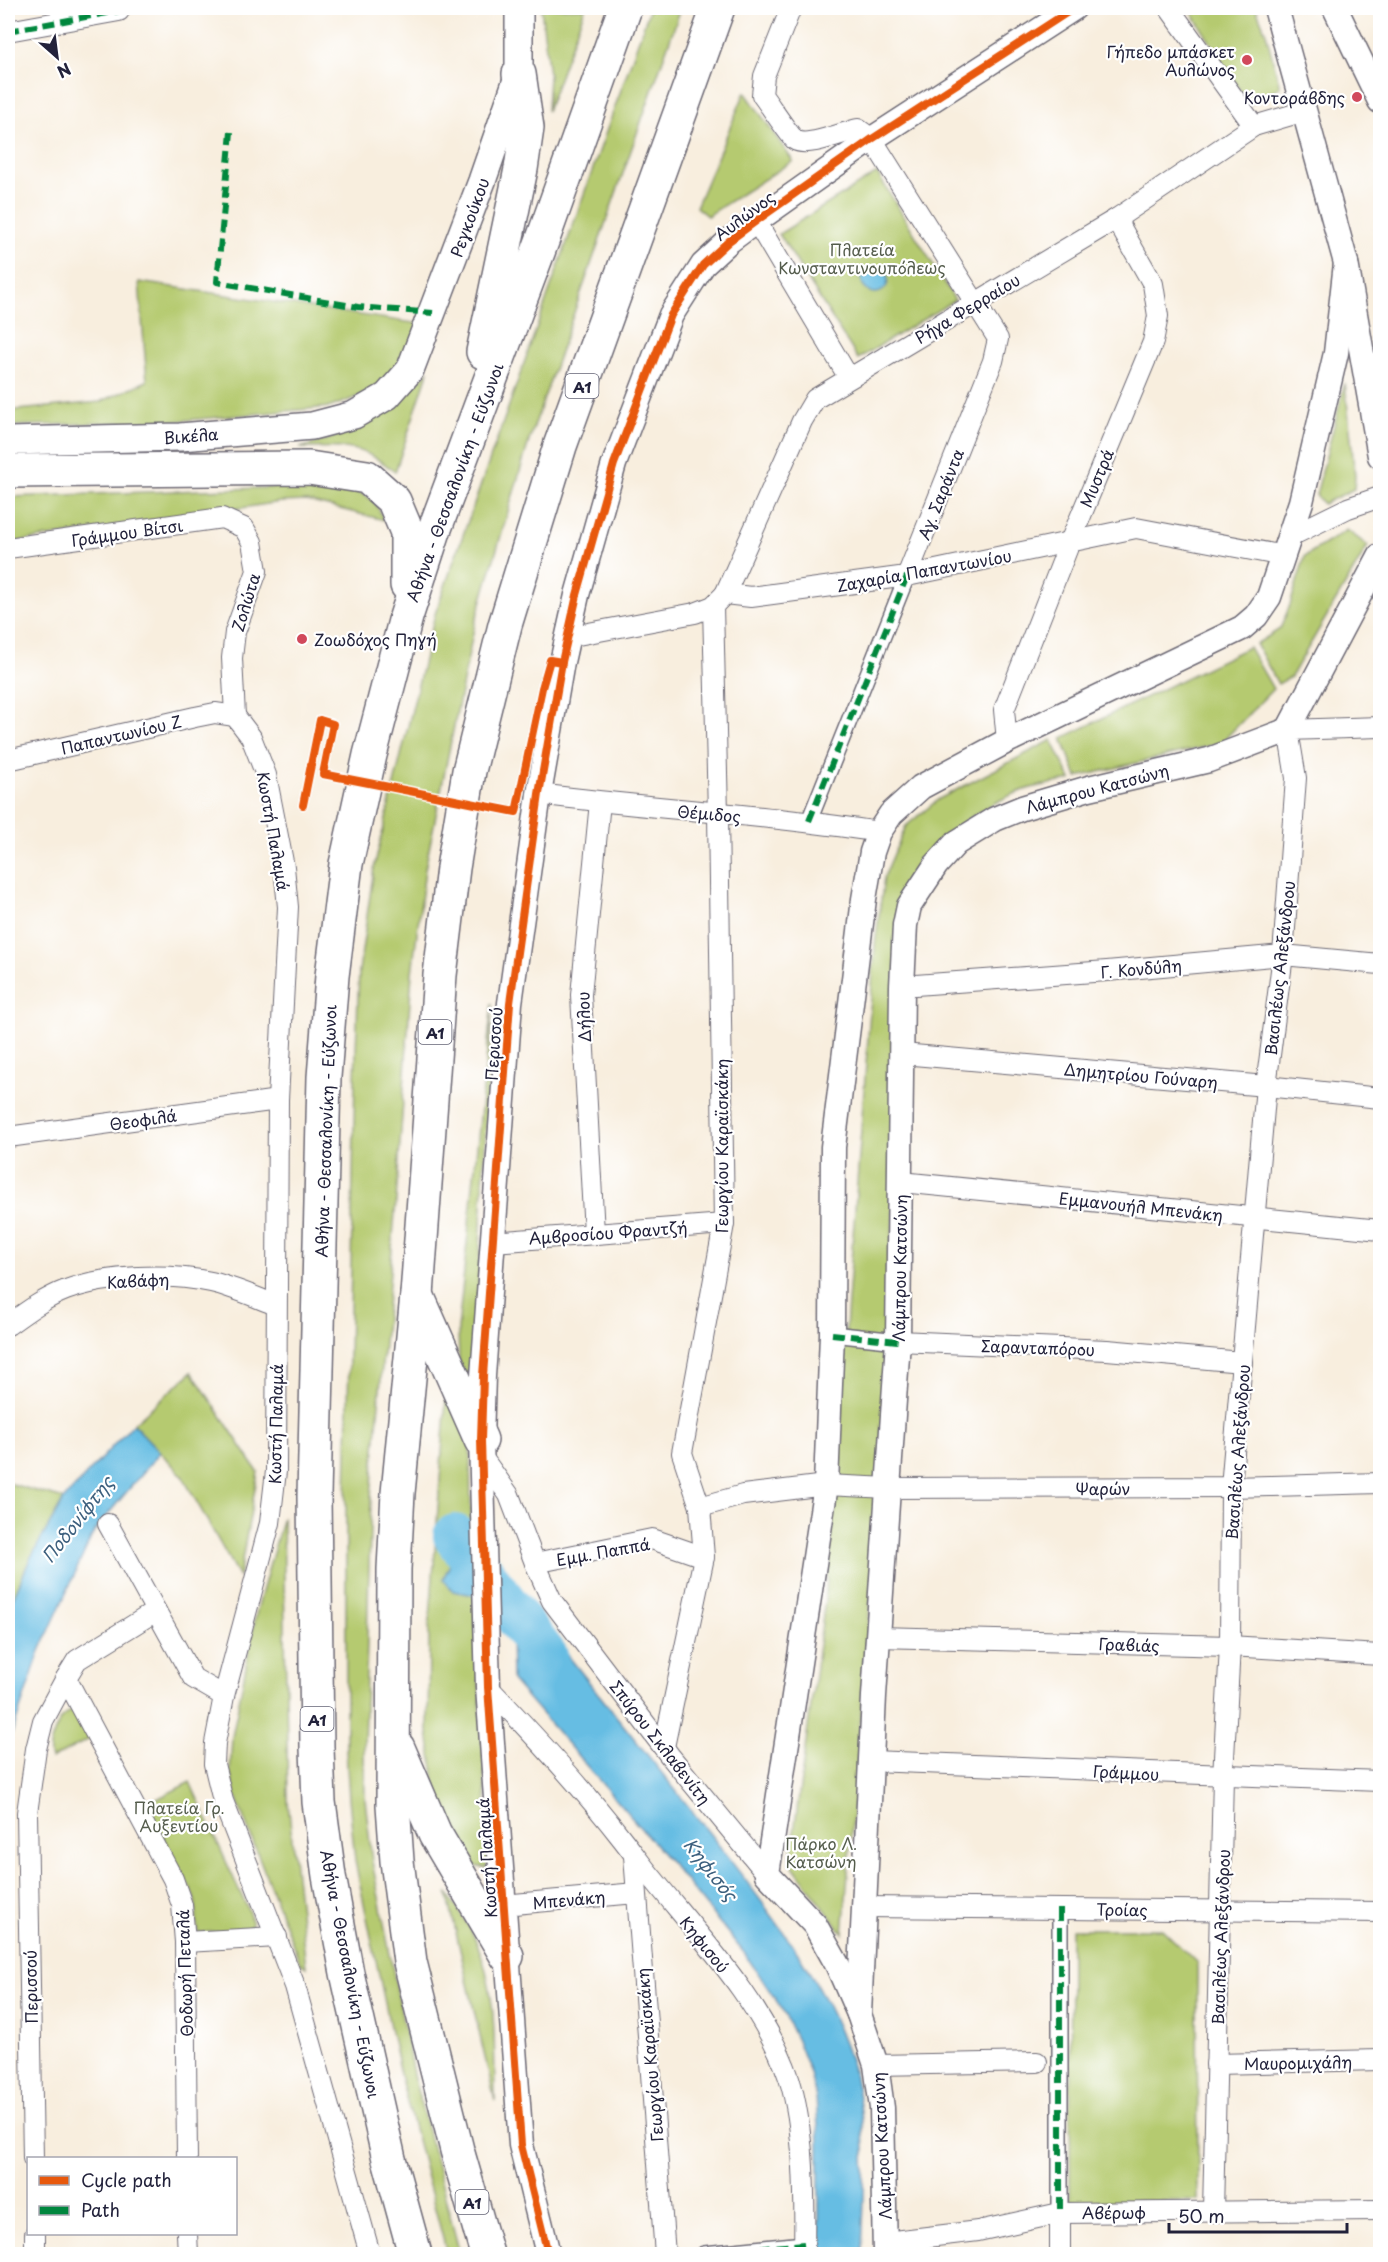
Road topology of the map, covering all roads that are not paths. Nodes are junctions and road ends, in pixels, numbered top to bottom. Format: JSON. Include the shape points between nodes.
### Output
{"nodes":[{"id":1,"x":519,"y":8,"type":"edge"},
{"id":2,"x":625,"y":8,"type":"edge"},
{"id":3,"x":718,"y":8,"type":"edge"},
{"id":4,"x":791,"y":8,"type":"edge"},
{"id":5,"x":1074,"y":8,"type":"edge"},
{"id":6,"x":1169,"y":8,"type":"edge"},
{"id":7,"x":1276,"y":8,"type":"edge"},
{"id":8,"x":1335,"y":8,"type":"edge"},
{"id":9,"x":120,"y":9,"type":"edge"},
{"id":10,"x":8,"y":31,"type":"edge"},
{"id":11,"x":519,"y":74,"type":"junction"},
{"id":12,"x":1380,"y":101,"type":"edge"},
{"id":13,"x":1305,"y":111,"type":"junction"},
{"id":14,"x":1254,"y":126,"type":"junction"},
{"id":15,"x":872,"y":139,"type":"junction"},
{"id":16,"x":1116,"y":219,"type":"junction"},
{"id":17,"x":756,"y":221,"type":"junction"},
{"id":18,"x":1346,"y":263,"type":"junction"},
{"id":19,"x":977,"y":303,"type":"junction"},
{"id":20,"x":849,"y":378,"type":"junction"},
{"id":21,"x":371,"y":406,"type":"joint"},
{"id":22,"x":8,"y":441,"type":"edge"},
{"id":23,"x":1380,"y":456,"type":"edge"},
{"id":24,"x":461,"y":461,"type":"junction"},
{"id":25,"x":8,"y":471,"type":"edge"},
{"id":26,"x":1380,"y":497,"type":"edge"},
{"id":27,"x":244,"y":528,"type":"joint"},
{"id":28,"x":1070,"y":542,"type":"junction"},
{"id":29,"x":1288,"y":546,"type":"junction"},
{"id":30,"x":8,"y":549,"type":"edge"},
{"id":31,"x":1380,"y":556,"type":"edge"},
{"id":32,"x":907,"y":576,"type":"junction"},
{"id":33,"x":719,"y":600,"type":"junction"},
{"id":34,"x":406,"y":617,"type":"junction"},
{"id":35,"x":567,"y":637,"type":"junction"},
{"id":36,"x":235,"y":716,"type":"junction"},
{"id":37,"x":1380,"y":727,"type":"edge"},
{"id":38,"x":1288,"y":730,"type":"junction"},
{"id":39,"x":1007,"y":741,"type":"junction"},
{"id":40,"x":8,"y":760,"type":"edge"},
{"id":41,"x":539,"y":794,"type":"junction"},
{"id":42,"x":600,"y":802,"type":"junction"},
{"id":43,"x":718,"y":814,"type":"junction"},
{"id":44,"x":809,"y":821,"type":"junction"},
{"id":45,"x":879,"y":832,"type":"junction"},
{"id":46,"x":1283,"y":955,"type":"junction"},
{"id":47,"x":1380,"y":964,"type":"edge"},
{"id":48,"x":902,"y":986,"type":"junction"},
{"id":49,"x":902,"y":1054,"type":"junction"},
{"id":50,"x":1266,"y":1086,"type":"junction"},
{"id":51,"x":1380,"y":1098,"type":"edge"},
{"id":52,"x":278,"y":1100,"type":"junction"},
{"id":53,"x":8,"y":1137,"type":"edge"},
{"id":54,"x":901,"y":1182,"type":"junction"},
{"id":55,"x":1254,"y":1218,"type":"junction"},
{"id":56,"x":724,"y":1224,"type":"junction"},
{"id":57,"x":1380,"y":1230,"type":"edge"},
{"id":58,"x":594,"y":1233,"type":"junction"},
{"id":59,"x":493,"y":1242,"type":"junction"},
{"id":60,"x":417,"y":1295,"type":"junction"},
{"id":61,"x":276,"y":1305,"type":"junction"},
{"id":62,"x":8,"y":1325,"type":"edge"},
{"id":63,"x":832,"y":1334,"type":"junction"},
{"id":64,"x":898,"y":1341,"type":"junction"},
{"id":65,"x":1242,"y":1362,"type":"junction"},
{"id":66,"x":482,"y":1448,"type":"junction"},
{"id":67,"x":1380,"y":1483,"type":"edge"},
{"id":68,"x":826,"y":1485,"type":"junction"},
{"id":69,"x":1231,"y":1487,"type":"junction"},
{"id":70,"x":889,"y":1488,"type":"junction"},
{"id":71,"x":700,"y":1507,"type":"junction"},
{"id":72,"x":108,"y":1524,"type":"dead end"},
{"id":73,"x":704,"y":1557,"type":"junction"},
{"id":74,"x":535,"y":1563,"type":"junction"},
{"id":75,"x":156,"y":1611,"type":"junction"},
{"id":76,"x":878,"y":1637,"type":"junction"},
{"id":77,"x":1230,"y":1646,"type":"junction"},
{"id":78,"x":1380,"y":1655,"type":"edge"},
{"id":79,"x":66,"y":1678,"type":"junction"},
{"id":80,"x":488,"y":1687,"type":"junction"},
{"id":81,"x":224,"y":1696,"type":"junction"},
{"id":82,"x":392,"y":1734,"type":"junction"},
{"id":83,"x":663,"y":1747,"type":"junction"},
{"id":84,"x":871,"y":1761,"type":"junction"},
{"id":85,"x":1223,"y":1776,"type":"junction"},
{"id":86,"x":1380,"y":1781,"type":"edge"},
{"id":87,"x":634,"y":1856,"type":"junction"},
{"id":88,"x":767,"y":1874,"type":"junction"},
{"id":89,"x":636,"y":1893,"type":"junction"},
{"id":90,"x":503,"y":1905,"type":"junction"},
{"id":91,"x":862,"y":1906,"type":"junction"},
{"id":92,"x":1060,"y":1909,"type":"junction"},
{"id":93,"x":1221,"y":1910,"type":"junction"},
{"id":94,"x":1380,"y":1912,"type":"edge"},
{"id":95,"x":276,"y":1937,"type":"junction"},
{"id":96,"x":185,"y":1942,"type":"junction"},
{"id":97,"x":507,"y":1956,"type":"junction"},
{"id":98,"x":859,"y":2014,"type":"junction"},
{"id":99,"x":1380,"y":2060,"type":"edge"},
{"id":100,"x":1037,"y":2062,"type":"dead end"},
{"id":101,"x":1216,"y":2064,"type":"junction"},
{"id":102,"x":876,"y":2065,"type":"junction"},
{"id":103,"x":33,"y":2157,"type":"edge"},
{"id":104,"x":187,"y":2157,"type":"edge"},
{"id":105,"x":1380,"y":2210,"type":"edge"},
{"id":106,"x":1213,"y":2212,"type":"junction"},
{"id":107,"x":1060,"y":2213,"type":"junction"},
{"id":108,"x":35,"y":2235,"type":"edge"},
{"id":109,"x":188,"y":2235,"type":"edge"},
{"id":110,"x":885,"y":2248,"type":"edge"},
{"id":111,"x":804,"y":2249,"type":"edge"},
{"id":112,"x":35,"y":2254,"type":"edge"},
{"id":113,"x":188,"y":2254,"type":"edge"},
{"id":114,"x":370,"y":2254,"type":"edge"},
{"id":115,"x":415,"y":2254,"type":"edge"},
{"id":116,"x":487,"y":2254,"type":"edge"},
{"id":117,"x":548,"y":2254,"type":"edge"},
{"id":118,"x":665,"y":2254,"type":"edge"},
{"id":119,"x":704,"y":2254,"type":"edge"},
{"id":120,"x":1060,"y":2254,"type":"edge"}],
"edges":[{"from":1,"to":11,"type":"main road","name":"Ρεγκούκου"},
{"from":2,"to":24,"type":"highway","name":"Αθήνα - Θεσσαλονίκη - Εύζωνοι","number":"Α1"},
{"from":3,"to":60,"type":"highway","number":"Α1","via":[[560,446],[505,625],[469,771],[440,975]]},
{"from":4,"to":15,"type":"street","via":[[764,76],[762,95],[796,140],[819,141],[858,129]]},
{"from":5,"to":15,"type":"street","name":"Αυλώνος"},
{"from":6,"to":14,"type":"street"},
{"from":7,"to":13,"type":"street"},
{"from":8,"to":12,"type":"street"},
{"from":9,"to":10,"type":"street"},
{"from":11,"to":21,"type":"main road","name":"Ρεγκούκου","via":[[410,370],[387,396]]},
{"from":11,"to":24,"type":"highway","via":[[527,128],[521,170]]},
{"from":13,"to":14,"type":"street","name":"Ρήγα Φερραίου"},
{"from":13,"to":18,"type":"street"},
{"from":14,"to":16,"type":"street","name":"Ρήγα Φερραίου"},
{"from":15,"to":17,"type":"street","name":"Αυλώνος"},
{"from":15,"to":19,"type":"street","name":"Αγ. Σαράντα"},
{"from":16,"to":19,"type":"street","name":"Ρήγα Φερραίου"},
{"from":16,"to":28,"type":"street","name":"Μυστρά","via":[[1153,284],[1158,316],[1153,342]]},
{"from":17,"to":20,"type":"street"},
{"from":17,"to":35,"type":"street","name":"Αυλώνος","via":[[703,265],[670,315],[614,464]]},
{"from":18,"to":23,"type":"street"},
{"from":18,"to":29,"type":"street","via":[[1336,353]]},
{"from":19,"to":20,"type":"street","name":"Ρήγα Φερραίου"},
{"from":19,"to":32,"type":"street","name":"Αγ. Σαράντα","via":[[998,339],[993,361]]},
{"from":20,"to":33,"type":"street","name":"Ρήγα Φερραίου","via":[[815,399],[802,421]]},
{"from":21,"to":22,"type":"main road","name":"Βικέλα","via":[[312,426],[180,437]]},
{"from":24,"to":34,"type":"highway","name":"Αθήνα - Θεσσαλονίκη - Εύζωνοι","number":"Α1"},
{"from":25,"to":34,"type":"highway","via":[[309,468],[367,477],[394,501],[407,532]]},
{"from":26,"to":29,"type":"street","via":[[1348,508]]},
{"from":27,"to":30,"type":"street","name":"Γράμμου Βίτσι","via":[[222,518]]},
{"from":27,"to":36,"type":"street","name":"Ζολώτα","via":[[252,542],[257,571],[235,632]]},
{"from":28,"to":29,"type":"street","name":"Ζαχαρία Παπαντωνίου","via":[[1136,528]]},
{"from":28,"to":32,"type":"street","name":"Ζαχαρία Παπαντωνίου"},
{"from":28,"to":39,"type":"street","name":"Μυστρά","via":[[1004,710]]},
{"from":29,"to":39,"type":"street","via":[[1269,597],[1242,628]]},
{"from":31,"to":38,"type":"street"},
{"from":32,"to":33,"type":"street","name":"Ζαχαρία Παπαντωνίου"},
{"from":32,"to":44,"type":"street","name":"Αγ. Σαράντα"},
{"from":33,"to":35,"type":"street","name":"Ζαχαρία Παπαντωνίου","via":[[695,612]]},
{"from":33,"to":43,"type":"street","name":"Γεωργίου Καραϊσκάκη"},
{"from":34,"to":115,"type":"highway","name":"Αθήνα - Θεσσαλονίκη - Εύζωνοι","number":"Α1","via":[[346,864],[332,976],[324,1077],[314,1496],[317,1748],[329,1876],[388,2159]]},
{"from":35,"to":41,"type":"street","name":"Περισσού"},
{"from":36,"to":40,"type":"street","name":"Παπαντωνίου Ζ","via":[[215,713]]},
{"from":36,"to":52,"type":"street","name":"Κωστή Παλαμά","via":[[251,737],[266,775],[284,867],[288,907]]},
{"from":37,"to":38,"type":"street"},
{"from":38,"to":46,"type":"street","name":"Βασιλέως Αλεξάνδρου","via":[[1296,778]]},
{"from":38,"to":48,"type":"street","name":"Λάμπρου Κατσώνη","via":[[1209,760],[1022,808],[956,843],[909,906]]},
{"from":39,"to":45,"type":"street","via":[[921,787],[891,814]]},
{"from":41,"to":42,"type":"street","name":"Θέμιδος"},
{"from":41,"to":59,"type":"street","name":"Περισσού","via":[[510,1003]]},
{"from":42,"to":43,"type":"street","name":"Θέμιδος"},
{"from":42,"to":58,"type":"street","name":"Δήλου","via":[[581,995]]},
{"from":43,"to":44,"type":"street","name":"Θέμιδος"},
{"from":43,"to":56,"type":"street","name":"Γεωργίου Καραϊσκάκη"},
{"from":44,"to":45,"type":"street","name":"Θέμιδος"},
{"from":45,"to":63,"type":"street","via":[[864,899],[833,1147]]},
{"from":46,"to":47,"type":"street","name":"Γ. Κονδύλη"},
{"from":46,"to":48,"type":"street","name":"Γ. Κονδύλη"},
{"from":46,"to":50,"type":"street","name":"Βασιλέως Αλεξάνδρου"},
{"from":48,"to":49,"type":"street","name":"Λάμπρου Κατσώνη"},
{"from":49,"to":50,"type":"street","name":"Δημητρίου Γούναρη"},
{"from":49,"to":54,"type":"street","name":"Λάμπρου Κατσώνη"},
{"from":50,"to":51,"type":"street","name":"Δημητρίου Γούναρη"},
{"from":50,"to":55,"type":"street","name":"Βασιλέως Αλεξάνδρου"},
{"from":52,"to":53,"type":"street","name":"Θεοφιλά"},
{"from":52,"to":61,"type":"street","name":"Κωστή Παλαμά"},
{"from":54,"to":55,"type":"street","name":"Εμμανουήλ Μπενάκη"},
{"from":54,"to":64,"type":"street","name":"Λάμπρου Κατσώνη"},
{"from":55,"to":57,"type":"street","name":"Εμμανουήλ Μπενάκη"},
{"from":55,"to":65,"type":"street","name":"Βασιλέως Αλεξάνδρου"},
{"from":56,"to":58,"type":"street","name":"Αμβροσίου Φραντζή"},
{"from":56,"to":71,"type":"street","name":"Γεωργίου Καραϊσκάκη","via":[[682,1453]]},
{"from":58,"to":59,"type":"street","name":"Αμβροσίου Φραντζή"},
{"from":59,"to":66,"type":"street","name":"Περισσού"},
{"from":60,"to":66,"type":"highway"},
{"from":60,"to":82,"type":"highway","number":"Α1","via":[[398,1493]]},
{"from":61,"to":62,"type":"street","name":"Καβάφη","via":[[213,1282],[144,1277],[66,1290]]},
{"from":61,"to":81,"type":"street","name":"Κωστή Παλαμά","via":[[276,1471],[270,1523]]},
{"from":63,"to":64,"type":"street","name":"Σαρανταπόρου"},
{"from":63,"to":68,"type":"street"},
{"from":64,"to":65,"type":"street","name":"Σαρανταπόρου","via":[[1107,1350]]},
{"from":64,"to":70,"type":"street","name":"Λάμπρου Κατσώνη"},
{"from":65,"to":69,"type":"street","name":"Βασιλέως Αλεξάνδρου"},
{"from":66,"to":74,"type":"street","name":"Σπύρου Σκλαβενίτη","via":[[509,1495]]},
{"from":66,"to":80,"type":"street","name":"Κωστή Παλαμά"},
{"from":67,"to":69,"type":"street","name":"Ψαρών"},
{"from":68,"to":70,"type":"street","name":"Ψαρών"},
{"from":68,"to":71,"type":"street","via":[[743,1495]]},
{"from":68,"to":88,"type":"street"},
{"from":69,"to":70,"type":"street","name":"Ψαρών"},
{"from":69,"to":77,"type":"street","name":"Βασιλέως Αλεξάνδρου"},
{"from":70,"to":76,"type":"street","name":"Λάμπρου Κατσώνη"},
{"from":71,"to":73,"type":"street","name":"Γεωργίου Καραϊσκάκη"},
{"from":72,"to":75,"type":"street"},
{"from":73,"to":74,"type":"street","name":"Εμμ. Παππά","via":[[652,1539]]},
{"from":73,"to":83,"type":"street","name":"Γεωργίου Καραϊσκάκη"},
{"from":74,"to":83,"type":"street","name":"Σπύρου Σκλαβενίτη","via":[[552,1601]]},
{"from":75,"to":79,"type":"street","via":[[77,1660]]},
{"from":75,"to":81,"type":"street","via":[[193,1678]]},
{"from":76,"to":77,"type":"street","name":"Γραβιάς"},
{"from":76,"to":84,"type":"street","name":"Λάμπρου Κατσώνη"},
{"from":77,"to":78,"type":"street","name":"Γραβιάς"},
{"from":77,"to":85,"type":"street","name":"Βασιλέως Αλεξάνδρου"},
{"from":79,"to":96,"type":"street","name":"Θοδωρή Πεταλά","via":[[173,1879],[182,1905]]},
{"from":79,"to":103,"type":"street","name":"Περισσού","via":[[43,1721],[27,1813]]},
{"from":80,"to":87,"type":"street","name":"Κηφισού","via":[[533,1733]]},
{"from":80,"to":90,"type":"street","name":"Κωστή Παλαμά"},
{"from":81,"to":95,"type":"street","name":"Κωστή Παλαμά","via":[[215,1743],[217,1781]]},
{"from":82,"to":97,"type":"highway","via":[[435,1834]]},
{"from":82,"to":116,"type":"highway","number":"Α1","via":[[397,1861],[410,1962]]},
{"from":83,"to":88,"type":"street","name":"Σπύρου Σκλαβενίτη"},
{"from":84,"to":85,"type":"street","name":"Γράμμου"},
{"from":84,"to":91,"type":"street","name":"Λάμπρου Κατσώνη"},
{"from":85,"to":86,"type":"street","name":"Γράμμου"},
{"from":85,"to":93,"type":"street","name":"Βασιλέως Αλεξάνδρου"},
{"from":87,"to":89,"type":"street","name":"Γεωργίου Καραϊσκάκη"},
{"from":87,"to":111,"type":"street","name":"Κηφισού","via":[[725,1967],[779,2055],[797,2118]]},
{"from":88,"to":98,"type":"street","name":"Σπύρου Σκλαβενίτη","via":[[815,1925]]},
{"from":89,"to":90,"type":"street","name":"Μπενάκη"},
{"from":89,"to":118,"type":"street","name":"Γεωργίου Καραϊσκάκη"},
{"from":90,"to":97,"type":"street","name":"Κωστή Παλαμά"},
{"from":91,"to":92,"type":"street","name":"Τροίας"},
{"from":91,"to":98,"type":"street","name":"Λάμπρου Κατσώνη"},
{"from":92,"to":93,"type":"street","name":"Τροίας"},
{"from":92,"to":107,"type":"street"},
{"from":93,"to":94,"type":"street","name":"Τροίας"},
{"from":93,"to":101,"type":"street","name":"Βασιλέως Αλεξάνδρου"},
{"from":95,"to":96,"type":"street"},
{"from":95,"to":114,"type":"street","name":"Κωστή Παλαμά","via":[[296,1986]]},
{"from":96,"to":104,"type":"street","name":"Θοδωρή Πεταλά"},
{"from":97,"to":117,"type":"street","name":"Κωστή Παλαμά","via":[[521,2145]]},
{"from":98,"to":102,"type":"street","name":"Λάμπρου Κατσώνη"},
{"from":99,"to":101,"type":"street","name":"Μαυρομιχάλη"},
{"from":100,"to":102,"type":"street"},
{"from":101,"to":106,"type":"street","name":"Βασιλέως Αλεξάνδρου"},
{"from":102,"to":110,"type":"street","name":"Λάμπρου Κατσώνη","via":[[882,2108]]},
{"from":105,"to":106,"type":"street","name":"Αβέρωφ"},
{"from":106,"to":107,"type":"street","name":"Αβέρωφ"},
{"from":107,"to":110,"type":"street","name":"Αβέρωφ"},
{"from":107,"to":120,"type":"street"},
{"from":108,"to":112,"type":"street"},
{"from":109,"to":113,"type":"street"},
{"from":111,"to":119,"type":"street"}]}
